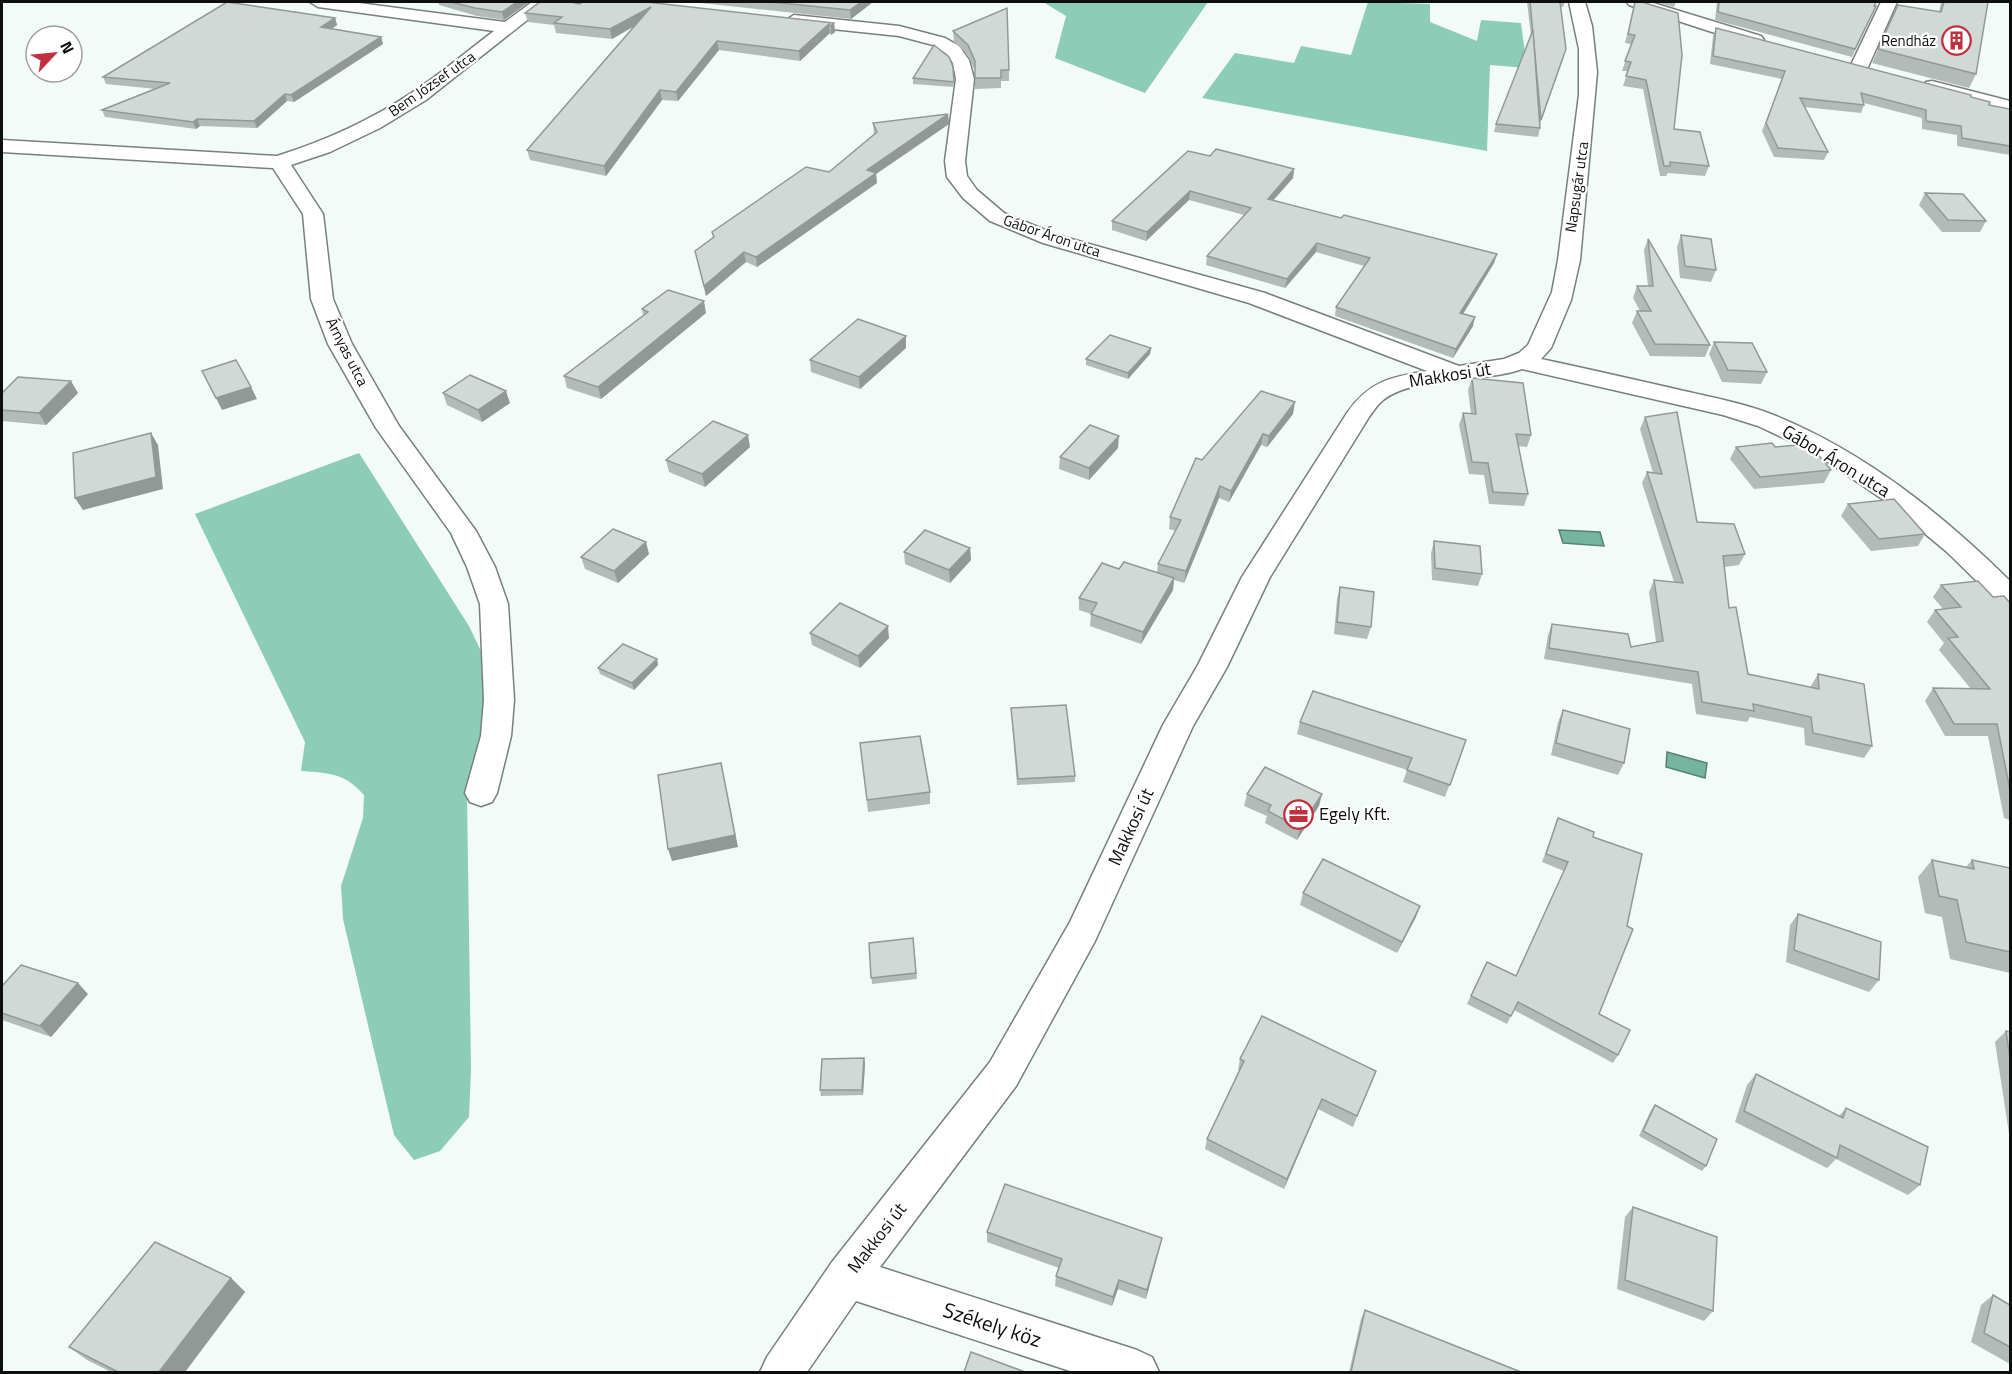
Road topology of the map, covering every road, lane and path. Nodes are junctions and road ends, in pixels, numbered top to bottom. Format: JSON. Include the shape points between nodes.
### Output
{"nodes":[{"id":1,"x":318,"y":2,"type":"edge"},
{"id":2,"x":542,"y":2,"type":"edge"},
{"id":3,"x":1577,"y":2,"type":"edge"},
{"id":4,"x":1635,"y":2,"type":"edge"},
{"id":5,"x":1889,"y":2,"type":"edge"},
{"id":6,"x":779,"y":18,"type":"edge"},
{"id":7,"x":509,"y":28,"type":"junction"},
{"id":8,"x":1770,"y":44,"type":"edge"},
{"id":9,"x":1881,"y":73,"type":"edge"},
{"id":10,"x":1913,"y":81,"type":"edge"},
{"id":11,"x":2010,"y":106,"type":"edge"},
{"id":12,"x":2,"y":146,"type":"edge"},
{"id":13,"x":279,"y":162,"type":"junction"},
{"id":14,"x":1523,"y":362,"type":"junction"},
{"id":15,"x":1455,"y":373,"type":"junction"},
{"id":16,"x":2010,"y":597,"type":"edge"},
{"id":17,"x":481,"y":793,"type":"dead end"},
{"id":18,"x":847,"y":1277,"type":"junction"},
{"id":19,"x":782,"y":1372,"type":"edge"},
{"id":20,"x":1137,"y":1372,"type":"edge"}],
"edges":[{"from":1,"to":7,"type":"street"},
{"from":2,"to":7,"type":"street","name":"Bem József utca"},
{"from":3,"to":14,"type":"street","name":"Napsugár utca","via":[[1587,30],[1588,96],[1565,285],[1539,348]]},
{"from":4,"to":8,"type":"street"},
{"from":5,"to":9,"type":"street","via":[[1851,65]]},
{"from":6,"to":15,"type":"street","name":"Gábor Áron utca","via":[[920,36],[952,50],[964,66],[965,79],[955,161],[957,177],[981,205],[1013,226],[1257,298]]},
{"from":7,"to":13,"type":"street","name":"Bem József utca","via":[[420,96],[373,124],[323,148]]},
{"from":10,"to":11,"type":"street"},
{"from":12,"to":13,"type":"street"},
{"from":13,"to":17,"type":"street","name":"Árnyas utca","via":[[313,214],[322,299],[340,344],[388,428],[463,531],[482,567],[494,604],[499,700],[496,736]]},
{"from":14,"to":15,"type":"street","name":"Makkosi út"},
{"from":14,"to":16,"type":"street","name":"Gábor Áron utca","via":[[1720,407],[1801,436],[1883,485]]},
{"from":15,"to":18,"type":"street","name":"Makkosi út","via":[[1390,386],[1372,396],[1359,413],[1256,577],[1212,667],[1178,725],[1083,931],[1003,1074]]},
{"from":18,"to":19,"type":"street","name":"Makkosi út"},
{"from":18,"to":20,"type":"street","name":"Székely köz"}]}
